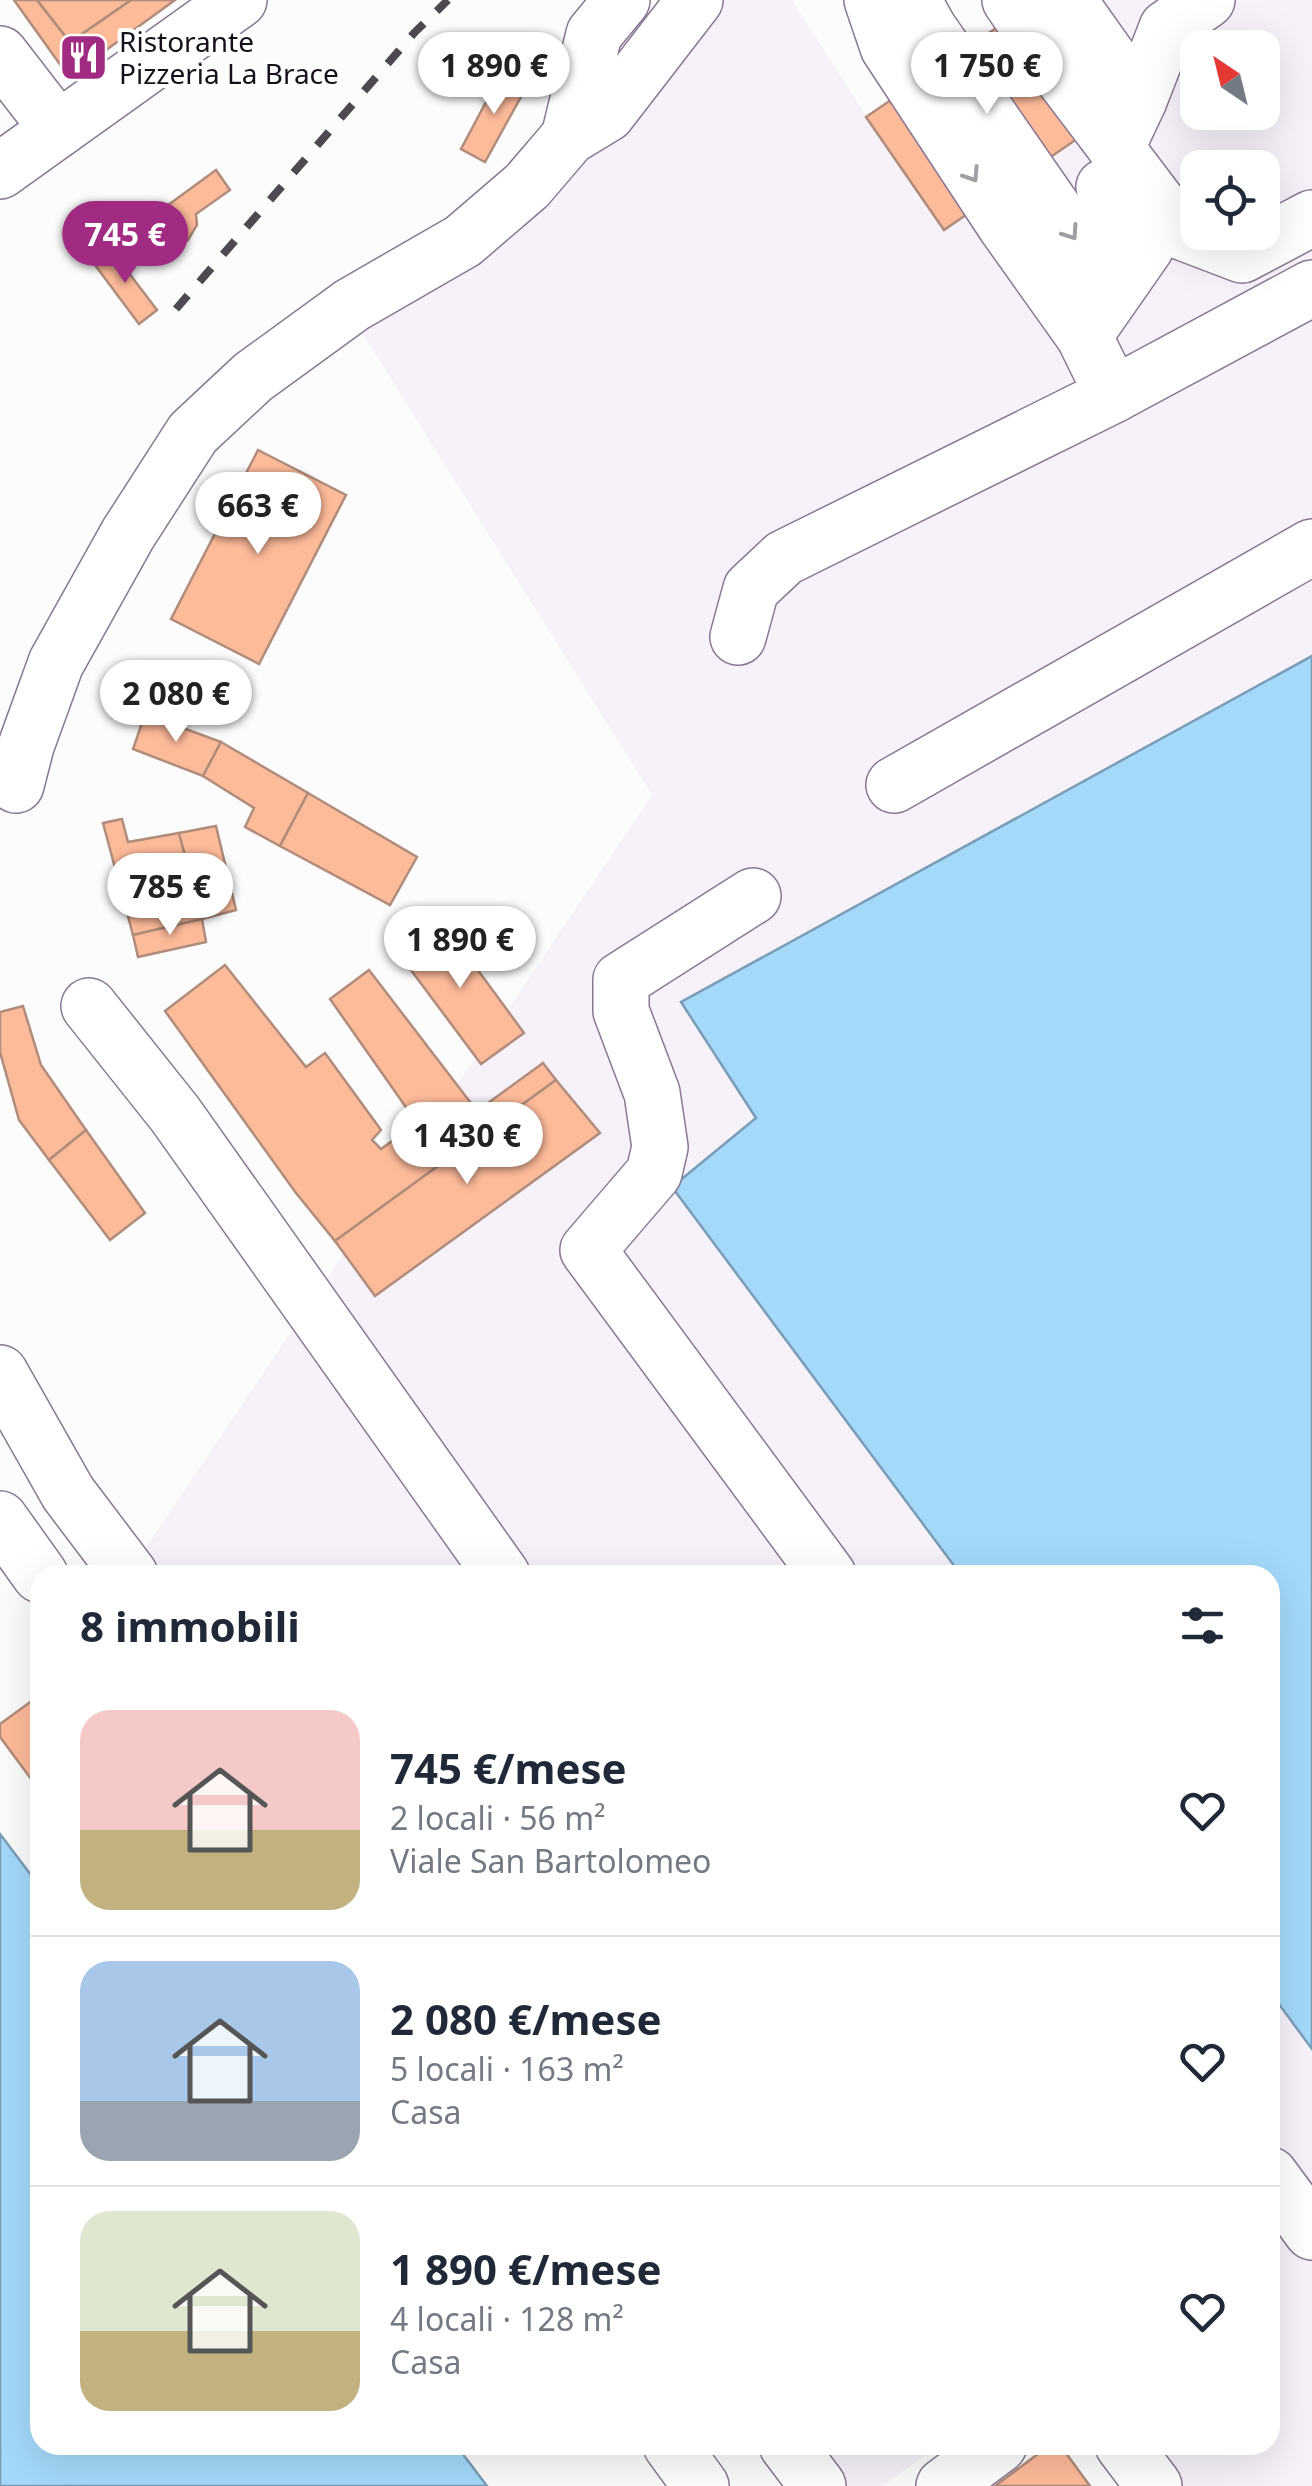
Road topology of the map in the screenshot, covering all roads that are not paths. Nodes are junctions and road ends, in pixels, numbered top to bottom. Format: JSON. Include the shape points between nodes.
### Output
{"nodes":[{"id":1,"x":239,"y":0,"type":"edge"},
{"id":2,"x":622,"y":0,"type":"edge"},
{"id":3,"x":695,"y":0,"type":"edge"},
{"id":4,"x":872,"y":0,"type":"edge"},
{"id":5,"x":913,"y":0,"type":"edge"},
{"id":6,"x":974,"y":0,"type":"edge"},
{"id":7,"x":1010,"y":0,"type":"edge"},
{"id":8,"x":1068,"y":0,"type":"edge"},
{"id":9,"x":1207,"y":0,"type":"edge"},
{"id":10,"x":0,"y":54,"type":"edge"},
{"id":11,"x":1140,"y":100,"type":"junction"},
{"id":12,"x":58,"y":130,"type":"junction"},
{"id":13,"x":569,"y":137,"type":"junction"},
{"id":14,"x":1116,"y":148,"type":"junction"},
{"id":15,"x":0,"y":171,"type":"edge"},
{"id":16,"x":1312,"y":218,"type":"edge"},
{"id":17,"x":1312,"y":288,"type":"edge"},
{"id":18,"x":1084,"y":336,"type":"junction"},
{"id":19,"x":1114,"y":396,"type":"junction"},
{"id":20,"x":1312,"y":548,"type":"edge"},
{"id":21,"x":738,"y":637,"type":"dead end"},
{"id":22,"x":16,"y":785,"type":"dead end"},
{"id":23,"x":894,"y":785,"type":"dead end"},
{"id":24,"x":754,"y":896,"type":"dead end"},
{"id":25,"x":88,"y":1006,"type":"dead end"},
{"id":26,"x":0,"y":1373,"type":"edge"},
{"id":27,"x":0,"y":1519,"type":"edge"},
{"id":28,"x":33,"y":1565,"type":"edge"},
{"id":29,"x":122,"y":1565,"type":"edge"},
{"id":30,"x":495,"y":1565,"type":"edge"},
{"id":31,"x":821,"y":1565,"type":"edge"},
{"id":32,"x":1280,"y":2189,"type":"edge"},
{"id":33,"x":1312,"y":2232,"type":"edge"},
{"id":34,"x":678,"y":2455,"type":"edge"},
{"id":35,"x":795,"y":2455,"type":"edge"},
{"id":36,"x":986,"y":2455,"type":"edge"},
{"id":37,"x":1130,"y":2455,"type":"edge"},
{"id":38,"x":701,"y":2486,"type":"edge"},
{"id":39,"x":818,"y":2486,"type":"edge"},
{"id":40,"x":944,"y":2486,"type":"edge"},
{"id":41,"x":1154,"y":2486,"type":"edge"}],
"edges":[{"from":1,"to":12,"type":"main road"},
{"from":2,"to":13,"type":"main road","via":[[594,34]]},
{"from":3,"to":13,"type":"main road","via":[[607,114]]},
{"from":4,"to":18,"type":"main road","one_way":true,"via":[[888,47]]},
{"from":5,"to":18,"type":"main road","one_way":true,"via":[[1101,277]]},
{"from":6,"to":18,"type":"main road","via":[[1146,246]]},
{"from":7,"to":14,"type":"main road"},
{"from":8,"to":11,"type":"main road"},
{"from":9,"to":11,"type":"main road","via":[[1167,28]]},
{"from":10,"to":12,"type":"main road"},
{"from":11,"to":14,"type":"main road"},
{"from":12,"to":15,"type":"main road"},
{"from":13,"to":22,"type":"main road","via":[[528,186],[463,241],[329,321],[252,376],[193,433],[56,663]]},
{"from":14,"to":16,"type":"main road","via":[[1179,231],[1242,255]]},
{"from":17,"to":19,"type":"main road"},
{"from":18,"to":19,"type":"main road"},
{"from":19,"to":21,"type":"main road","via":[[784,558],[750,589]]},
{"from":20,"to":23,"type":"main road"},
{"from":24,"to":31,"type":"main road","via":[[621,980],[621,1011],[652,1093],[660,1147],[654,1173],[588,1250]]},
{"from":25,"to":30,"type":"main road","via":[[175,1114]]},
{"from":26,"to":29,"type":"main road","via":[[68,1493]]},
{"from":27,"to":28,"type":"main road"},
{"from":32,"to":33,"type":"main road"},
{"from":34,"to":38,"type":"main road"},
{"from":35,"to":39,"type":"main road"},
{"from":36,"to":40,"type":"main road"},
{"from":37,"to":41,"type":"main road"}]}
